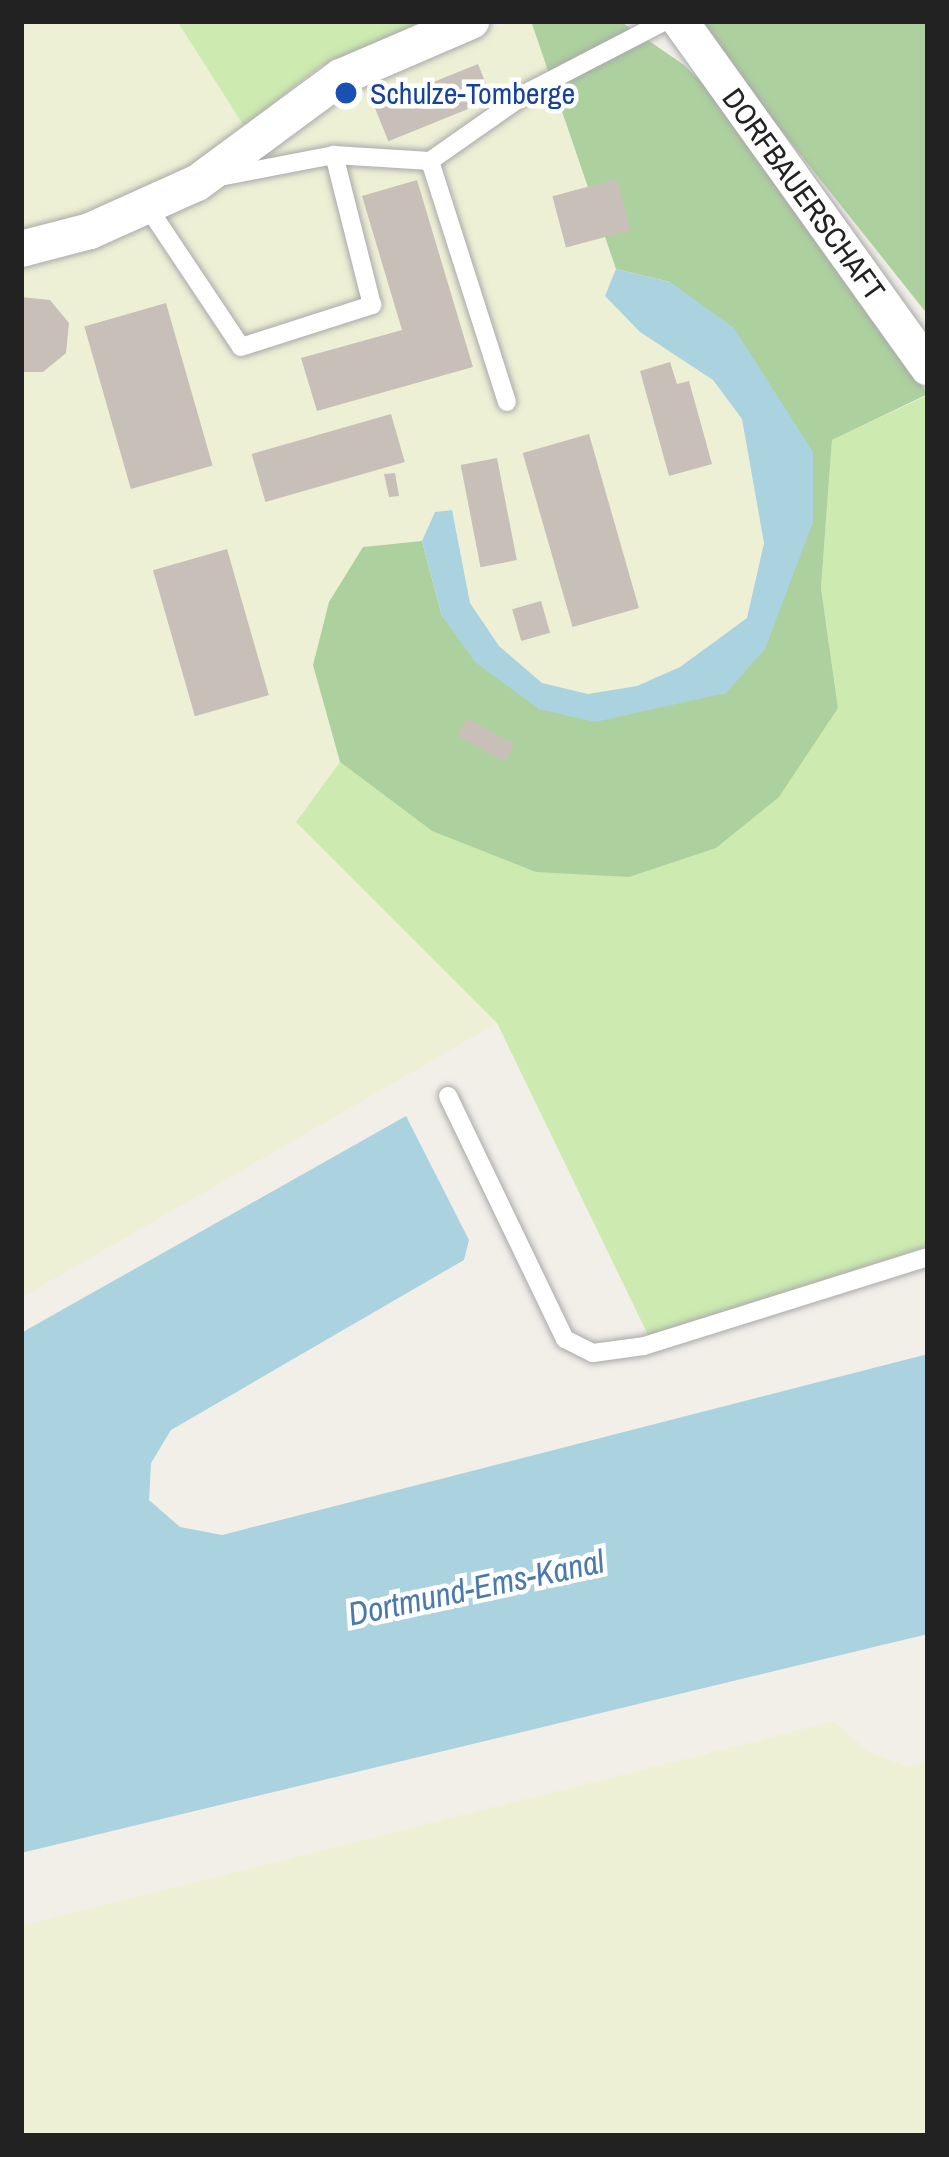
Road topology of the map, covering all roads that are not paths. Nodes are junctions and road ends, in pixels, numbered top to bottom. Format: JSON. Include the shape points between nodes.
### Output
{"nodes":[{"id":1,"x":471,"y":21,"type":"edge"},
{"id":2,"x":665,"y":21,"type":"edge"},
{"id":3,"x":680,"y":21,"type":"edge"},
{"id":4,"x":334,"y":155,"type":"junction"},
{"id":5,"x":430,"y":161,"type":"junction"},
{"id":6,"x":197,"y":183,"type":"junction"},
{"id":7,"x":147,"y":206,"type":"junction"},
{"id":8,"x":21,"y":249,"type":"edge"},
{"id":9,"x":928,"y":367,"type":"edge"},
{"id":10,"x":507,"y":402,"type":"dead end"},
{"id":11,"x":448,"y":1096,"type":"dead end"},
{"id":12,"x":928,"y":1257,"type":"edge"}],
"edges":[{"from":1,"to":6,"type":"street","via":[[341,77]]},
{"from":2,"to":5,"type":"lane","via":[[530,92]]},
{"from":3,"to":9,"type":"street","name":"DORFBAUERSCHAFT"},
{"from":4,"to":5,"type":"lane"},
{"from":4,"to":6,"type":"lane"},
{"from":4,"to":7,"type":"lane","via":[[372,305],[241,347]]},
{"from":5,"to":10,"type":"lane"},
{"from":6,"to":7,"type":"street"},
{"from":7,"to":8,"type":"street"},
{"from":11,"to":12,"type":"lane","via":[[565,1339],[593,1353],[644,1346]]}]}
